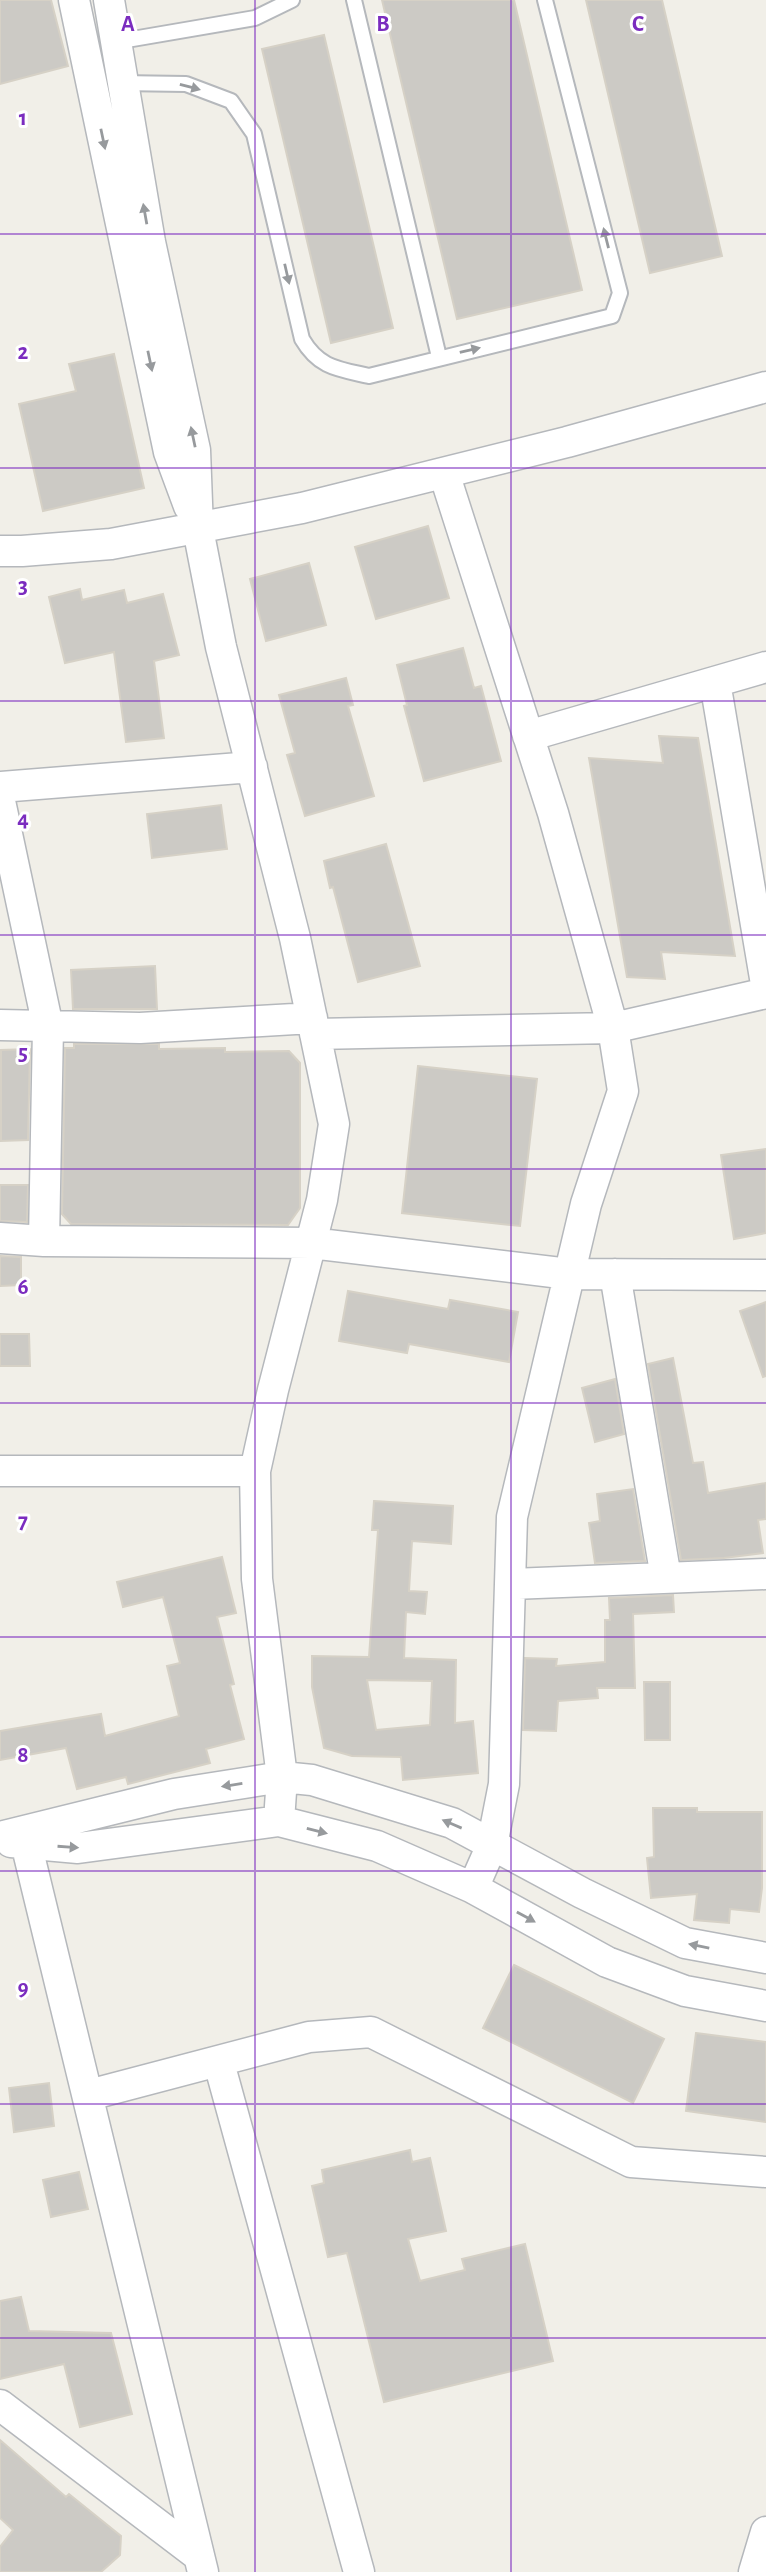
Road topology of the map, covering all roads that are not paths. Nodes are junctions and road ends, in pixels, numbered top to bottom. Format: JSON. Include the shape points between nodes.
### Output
{"nodes":[{"id":1,"x":74,"y":0,"type":"edge"},
{"id":2,"x":109,"y":0,"type":"edge"},
{"id":3,"x":292,"y":0,"type":"edge"},
{"id":4,"x":354,"y":0,"type":"edge"},
{"id":5,"x":545,"y":0,"type":"edge"},
{"id":6,"x":116,"y":43,"type":"junction"},
{"id":7,"x":122,"y":82,"type":"junction"},
{"id":8,"x":93,"y":91,"type":"junction"},
{"id":9,"x":439,"y":357,"type":"junction"},
{"id":10,"x":766,"y":387,"type":"edge"},
{"id":11,"x":444,"y":473,"type":"junction"},
{"id":12,"x":198,"y":529,"type":"junction"},
{"id":13,"x":0,"y":551,"type":"edge"},
{"id":14,"x":766,"y":667,"type":"edge"},
{"id":15,"x":715,"y":682,"type":"junction"},
{"id":16,"x":528,"y":736,"type":"junction"},
{"id":17,"x":251,"y":767,"type":"junction"},
{"id":18,"x":0,"y":787,"type":"edge"},
{"id":19,"x":0,"y":802,"type":"edge"},
{"id":20,"x":766,"y":984,"type":"edge"},
{"id":21,"x":766,"y":993,"type":"edge"},
{"id":22,"x":0,"y":1025,"type":"edge"},
{"id":23,"x":313,"y":1026,"type":"junction"},
{"id":24,"x":48,"y":1027,"type":"junction"},
{"id":25,"x":613,"y":1028,"type":"junction"},
{"id":26,"x":0,"y":1238,"type":"edge"},
{"id":27,"x":44,"y":1241,"type":"junction"},
{"id":28,"x":311,"y":1243,"type":"junction"},
{"id":29,"x":569,"y":1274,"type":"junction"},
{"id":30,"x":615,"y":1274,"type":"junction"},
{"id":31,"x":766,"y":1275,"type":"edge"},
{"id":32,"x":0,"y":1471,"type":"edge"},
{"id":33,"x":255,"y":1471,"type":"junction"},
{"id":34,"x":766,"y":1574,"type":"edge"},
{"id":35,"x":666,"y":1578,"type":"junction"},
{"id":36,"x":512,"y":1584,"type":"junction"},
{"id":37,"x":282,"y":1777,"type":"junction"},
{"id":38,"x":279,"y":1821,"type":"junction"},
{"id":39,"x":9,"y":1840,"type":"edge"},
{"id":40,"x":492,"y":1845,"type":"junction"},
{"id":41,"x":473,"y":1888,"type":"junction"},
{"id":42,"x":766,"y":1958,"type":"edge"},
{"id":43,"x":766,"y":2006,"type":"edge"},
{"id":44,"x":219,"y":2063,"type":"junction"},
{"id":45,"x":89,"y":2095,"type":"junction"},
{"id":46,"x":766,"y":2172,"type":"edge"},
{"id":47,"x":0,"y":2405,"type":"edge"},
{"id":48,"x":766,"y":2532,"type":"edge"},
{"id":49,"x":201,"y":2564,"type":"edge"},
{"id":50,"x":359,"y":2572,"type":"edge"},
{"id":51,"x":754,"y":2572,"type":"edge"}],
"edges":[{"from":1,"to":8,"type":"street"},
{"from":2,"to":6,"type":"street"},
{"from":3,"to":6,"type":"lane","via":[[254,18]]},
{"from":4,"to":9,"type":"lane"},
{"from":9,"to":5,"type":"lane","one_way":true,"via":[[612,316],[620,293]]},
{"from":6,"to":7,"type":"street"},
{"from":7,"to":8,"type":"lane"},
{"from":7,"to":9,"type":"lane","one_way":true,"via":[[186,84],[230,101],[254,134],[302,339],[312,356],[332,368],[369,376]]},
{"from":12,"to":7,"type":"street","one_way":true,"via":[[195,450],[150,242]]},
{"from":8,"to":12,"type":"street","one_way":true,"via":[[169,452]]},
{"from":10,"to":11,"type":"street"},
{"from":11,"to":12,"type":"street"},
{"from":11,"to":16,"type":"street"},
{"from":12,"to":13,"type":"street","via":[[111,544]]},
{"from":12,"to":17,"type":"street"},
{"from":14,"to":15,"type":"street"},
{"from":15,"to":16,"type":"street"},
{"from":15,"to":20,"type":"street"},
{"from":16,"to":25,"type":"street"},
{"from":17,"to":18,"type":"street"},
{"from":17,"to":23,"type":"street"},
{"from":19,"to":24,"type":"street"},
{"from":21,"to":25,"type":"street"},
{"from":22,"to":24,"type":"street"},
{"from":23,"to":24,"type":"street"},
{"from":23,"to":25,"type":"street"},
{"from":23,"to":28,"type":"street","via":[[334,1124]]},
{"from":24,"to":27,"type":"street"},
{"from":25,"to":29,"type":"street","via":[[623,1091],[586,1204]]},
{"from":26,"to":27,"type":"street"},
{"from":27,"to":28,"type":"street"},
{"from":28,"to":29,"type":"street"},
{"from":28,"to":33,"type":"street"},
{"from":29,"to":30,"type":"street"},
{"from":29,"to":36,"type":"street","via":[[512,1517]]},
{"from":30,"to":31,"type":"street"},
{"from":30,"to":35,"type":"street"},
{"from":32,"to":33,"type":"street"},
{"from":33,"to":37,"type":"street","via":[[257,1579]]},
{"from":34,"to":35,"type":"street"},
{"from":35,"to":36,"type":"street"},
{"from":36,"to":40,"type":"street","via":[[504,1784]]},
{"from":37,"to":38,"type":"street"},
{"from":37,"to":39,"type":"street","one_way":true,"via":[[174,1794]]},
{"from":40,"to":37,"type":"street","one_way":true,"via":[[452,1823],[312,1780]]},
{"from":39,"to":38,"type":"street","one_way":true,"via":[[78,1848]]},
{"from":38,"to":41,"type":"street","one_way":true,"via":[[377,1846]]},
{"from":39,"to":45,"type":"street"},
{"from":40,"to":41,"type":"street"},
{"from":42,"to":40,"type":"street","one_way":true,"via":[[685,1943]]},
{"from":41,"to":43,"type":"street","one_way":true,"via":[[607,1962],[685,1991]]},
{"from":44,"to":45,"type":"street"},
{"from":44,"to":46,"type":"street","via":[[309,2037],[371,2032],[631,2161]]},
{"from":44,"to":50,"type":"street"},
{"from":45,"to":49,"type":"street"},
{"from":47,"to":49,"type":"street"},
{"from":48,"to":51,"type":"street"}]}
